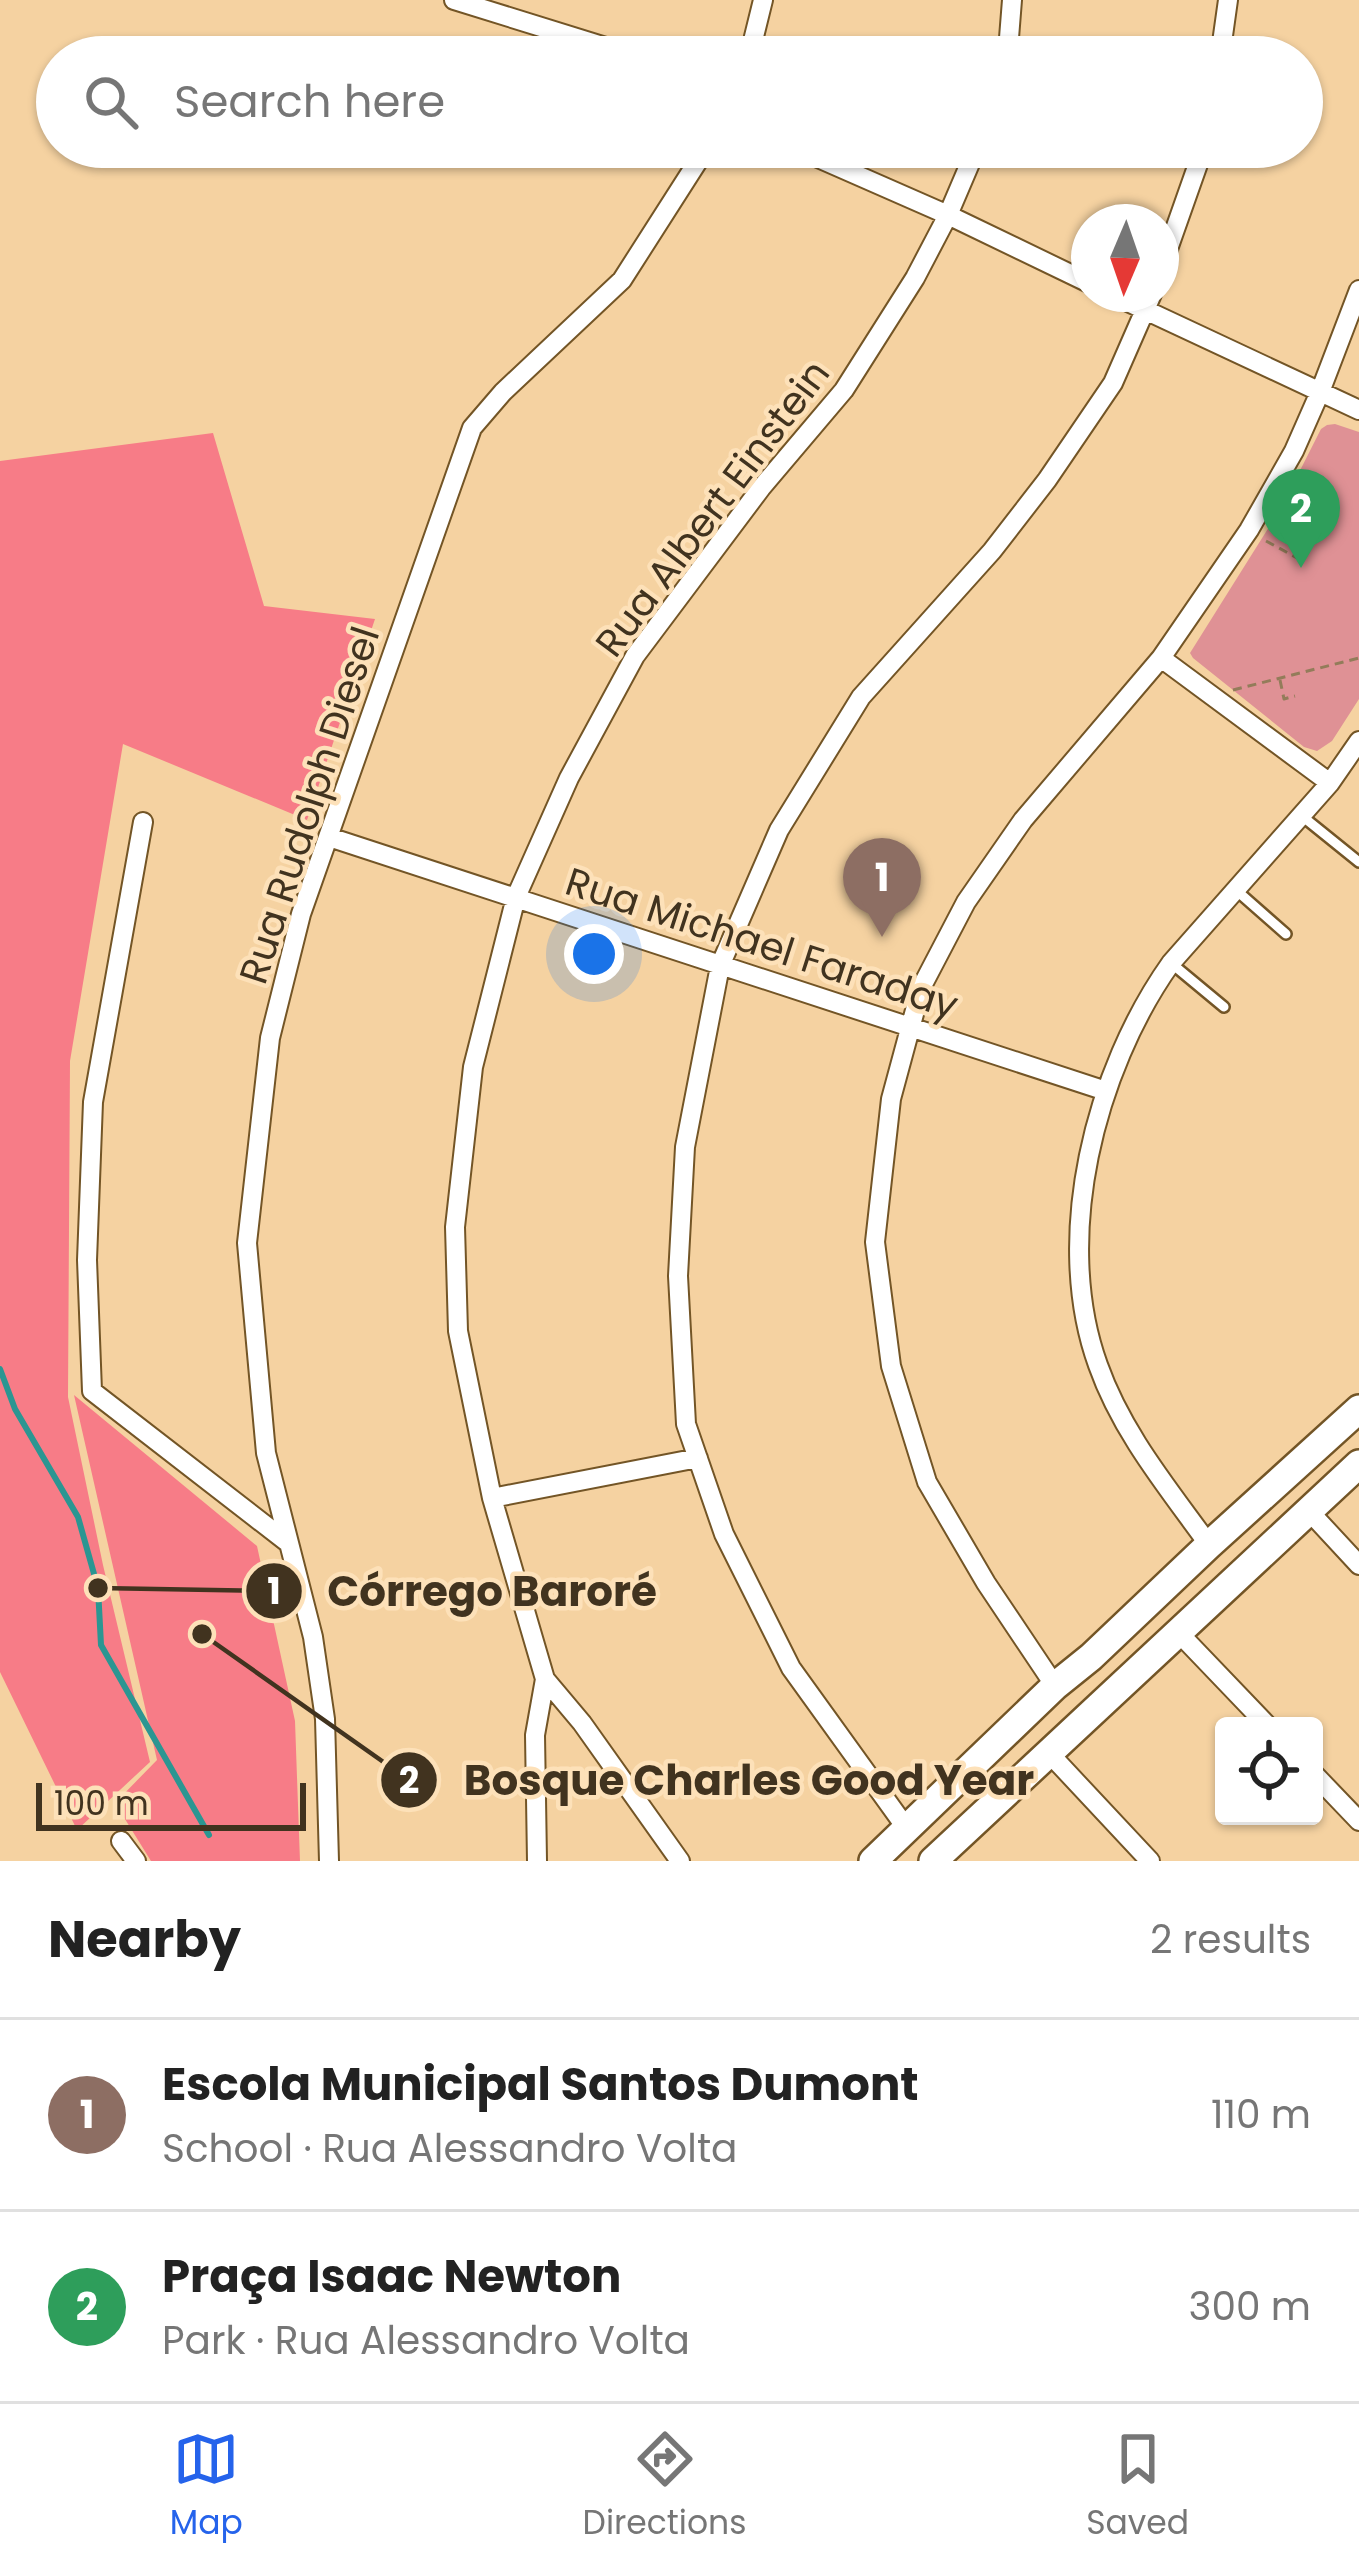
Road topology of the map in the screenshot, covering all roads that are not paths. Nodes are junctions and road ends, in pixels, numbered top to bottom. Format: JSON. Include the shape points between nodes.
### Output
{"nodes":[{"id":1,"x":454,"y":0,"type":"edge"},
{"id":2,"x":764,"y":0,"type":"edge"},
{"id":3,"x":1012,"y":0,"type":"edge"},
{"id":4,"x":1228,"y":0,"type":"edge"},
{"id":5,"x":570,"y":36,"type":"edge"},
{"id":6,"x":755,"y":36,"type":"edge"},
{"id":7,"x":1009,"y":36,"type":"edge"},
{"id":8,"x":1223,"y":36,"type":"edge"},
{"id":9,"x":694,"y":168,"type":"edge"},
{"id":10,"x":841,"y":168,"type":"edge"},
{"id":11,"x":968,"y":168,"type":"edge"},
{"id":12,"x":1197,"y":168,"type":"edge"},
{"id":13,"x":948,"y":215,"type":"junction"},
{"id":14,"x":1179,"y":218,"type":"edge"},
{"id":15,"x":1071,"y":274,"type":"edge"},
{"id":16,"x":1359,"y":290,"type":"edge"},
{"id":17,"x":1145,"y":312,"type":"edge"},
{"id":18,"x":1168,"y":312,"type":"edge"},
{"id":19,"x":1320,"y":392,"type":"junction"},
{"id":20,"x":1359,"y":410,"type":"edge"},
{"id":21,"x":1161,"y":658,"type":"junction"},
{"id":22,"x":1359,"y":741,"type":"edge"},
{"id":23,"x":1330,"y":783,"type":"junction"},
{"id":24,"x":1302,"y":816,"type":"junction"},
{"id":25,"x":142,"y":822,"type":"dead end"},
{"id":26,"x":329,"y":838,"type":"junction"},
{"id":27,"x":1359,"y":862,"type":"edge"},
{"id":28,"x":1236,"y":890,"type":"junction"},
{"id":29,"x":516,"y":897,"type":"junction"},
{"id":30,"x":1286,"y":934,"type":"dead end"},
{"id":31,"x":1172,"y":962,"type":"junction"},
{"id":32,"x":720,"y":966,"type":"junction"},
{"id":33,"x":1224,"y":1007,"type":"dead end"},
{"id":34,"x":910,"y":1026,"type":"junction"},
{"id":35,"x":1106,"y":1091,"type":"junction"},
{"id":36,"x":1356,"y":1418,"type":"edge"},
{"id":37,"x":698,"y":1458,"type":"junction"},
{"id":38,"x":1359,"y":1464,"type":"edge"},
{"id":39,"x":492,"y":1498,"type":"junction"},
{"id":40,"x":1309,"y":1511,"type":"junction"},
{"id":41,"x":287,"y":1542,"type":"junction"},
{"id":42,"x":1209,"y":1545,"type":"junction"},
{"id":43,"x":1359,"y":1564,"type":"edge"},
{"id":44,"x":1178,"y":1632,"type":"junction"},
{"id":45,"x":1091,"y":1657,"type":"junction"},
{"id":46,"x":545,"y":1679,"type":"junction"},
{"id":47,"x":1055,"y":1686,"type":"junction"},
{"id":48,"x":1119,"y":1688,"type":"junction"},
{"id":49,"x":1259,"y":1717,"type":"edge"},
{"id":50,"x":1049,"y":1753,"type":"junction"},
{"id":51,"x":1323,"y":1783,"type":"edge"},
{"id":52,"x":1359,"y":1821,"type":"edge"},
{"id":53,"x":907,"y":1829,"type":"junction"},
{"id":54,"x":121,"y":1841,"type":"dead end"},
{"id":55,"x":136,"y":1861,"type":"edge"},
{"id":56,"x":329,"y":1861,"type":"edge"},
{"id":57,"x":537,"y":1861,"type":"edge"},
{"id":58,"x":680,"y":1861,"type":"edge"},
{"id":59,"x":873,"y":1861,"type":"edge"},
{"id":60,"x":933,"y":1861,"type":"edge"},
{"id":61,"x":1150,"y":1861,"type":"edge"}],
"edges":[{"from":1,"to":5,"type":"street"},
{"from":2,"to":6,"type":"street"},
{"from":3,"to":7,"type":"street"},
{"from":4,"to":8,"type":"street"},
{"from":9,"to":26,"type":"street","name":"Rua Rudolph Diesel","via":[[622,280],[472,428]]},
{"from":10,"to":13,"type":"street"},
{"from":11,"to":13,"type":"street","name":"Rua Albert Einstein"},
{"from":12,"to":14,"type":"street"},
{"from":13,"to":15,"type":"street"},
{"from":13,"to":29,"type":"street","name":"Rua Albert Einstein","via":[[844,390],[635,656]]},
{"from":16,"to":19,"type":"street"},
{"from":17,"to":32,"type":"street","via":[[1113,383],[1047,480],[861,697],[779,830]]},
{"from":18,"to":19,"type":"street"},
{"from":19,"to":20,"type":"street"},
{"from":19,"to":21,"type":"street","via":[[1250,530]]},
{"from":21,"to":23,"type":"street"},
{"from":21,"to":34,"type":"street","via":[[1023,820],[966,902]]},
{"from":22,"to":23,"type":"street"},
{"from":23,"to":24,"type":"street"},
{"from":24,"to":27,"type":"lane"},
{"from":24,"to":28,"type":"street"},
{"from":25,"to":41,"type":"street","via":[[93,1102],[92,1390]]},
{"from":26,"to":29,"type":"street","name":"Rua Michael Faraday"},
{"from":26,"to":41,"type":"street","name":"Rua Rudolph Diesel","via":[[270,1038],[247,1243],[266,1453]]},
{"from":28,"to":30,"type":"lane"},
{"from":28,"to":31,"type":"street"},
{"from":29,"to":32,"type":"street","name":"Rua Michael Faraday"},
{"from":29,"to":39,"type":"street","name":"Rua Albert Einstein","via":[[473,1067],[455,1227],[458,1331]]},
{"from":31,"to":33,"type":"lane"},
{"from":31,"to":35,"type":"street"},
{"from":32,"to":34,"type":"street","name":"Rua Michael Faraday"},
{"from":32,"to":37,"type":"street","via":[[685,1147],[678,1276],[686,1424]]},
{"from":34,"to":35,"type":"street","name":"Rua Michael Faraday"},
{"from":34,"to":47,"type":"street","via":[[890,1099],[875,1242],[891,1366],[927,1482]]},
{"from":35,"to":42,"type":"street","via":[[1078,1216],[1083,1306],[1098,1365],[1134,1442]]},
{"from":36,"to":42,"type":"main road"},
{"from":37,"to":39,"type":"street"},
{"from":37,"to":53,"type":"street","via":[[724,1534],[791,1668]]},
{"from":38,"to":40,"type":"main road"},
{"from":39,"to":46,"type":"street","name":"Rua Albert Einstein"},
{"from":40,"to":43,"type":"street"},
{"from":40,"to":44,"type":"main road"},
{"from":41,"to":56,"type":"street","name":"Rua Rudolph Diesel","via":[[325,1719]]},
{"from":42,"to":45,"type":"main road"},
{"from":44,"to":48,"type":"main road"},
{"from":44,"to":49,"type":"street"},
{"from":45,"to":47,"type":"main road"},
{"from":45,"to":48,"type":"main road"},
{"from":46,"to":57,"type":"street","via":[[535,1735]]},
{"from":46,"to":58,"type":"street","name":"Rua Albert Einstein"},
{"from":47,"to":53,"type":"main road"},
{"from":48,"to":50,"type":"main road"},
{"from":50,"to":60,"type":"main road"},
{"from":50,"to":61,"type":"street"},
{"from":51,"to":52,"type":"street"},
{"from":53,"to":59,"type":"main road"},
{"from":54,"to":55,"type":"street"}]}
